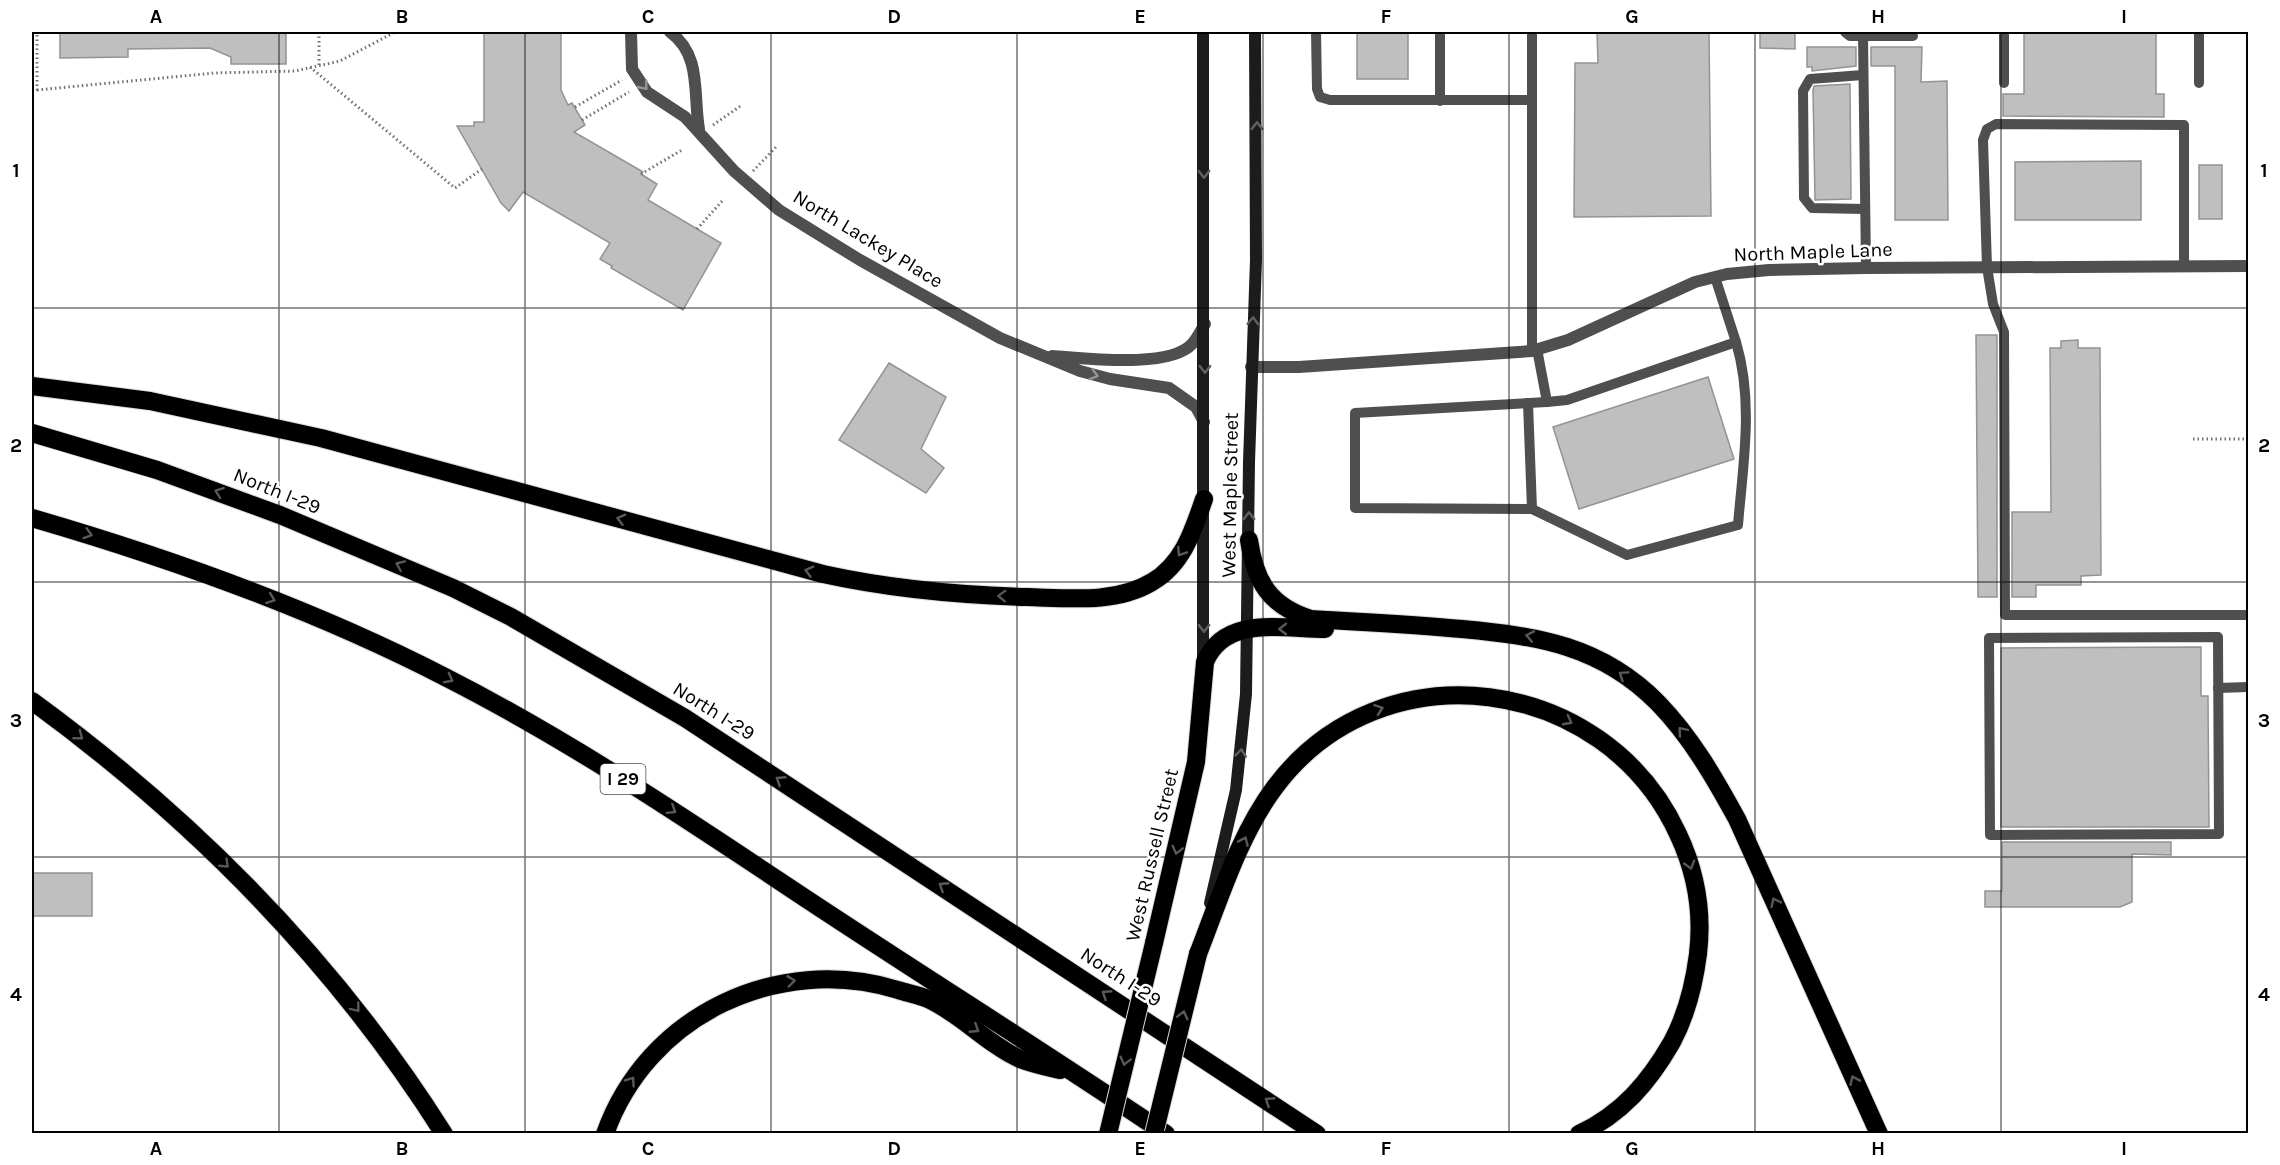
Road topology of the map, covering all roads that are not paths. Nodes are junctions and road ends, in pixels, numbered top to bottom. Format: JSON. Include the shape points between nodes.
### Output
{"nodes":[{"id":1,"x":631,"y":32,"type":"edge"},
{"id":2,"x":670,"y":32,"type":"edge"},
{"id":3,"x":1203,"y":32,"type":"edge"},
{"id":4,"x":1255,"y":32,"type":"edge"},
{"id":5,"x":1316,"y":32,"type":"edge"},
{"id":6,"x":1440,"y":32,"type":"edge"},
{"id":7,"x":1532,"y":32,"type":"edge"},
{"id":8,"x":1845,"y":32,"type":"edge"},
{"id":9,"x":2004,"y":32,"type":"edge"},
{"id":10,"x":2199,"y":32,"type":"edge"},
{"id":11,"x":1863,"y":36,"type":"junction"},
{"id":12,"x":1913,"y":36,"type":"dead end"},
{"id":13,"x":1863,"y":75,"type":"junction"},
{"id":14,"x":2004,"y":83,"type":"dead end"},
{"id":15,"x":2199,"y":83,"type":"dead end"},
{"id":16,"x":1440,"y":100,"type":"junction"},
{"id":17,"x":1532,"y":100,"type":"junction"},
{"id":18,"x":699,"y":129,"type":"junction"},
{"id":19,"x":1865,"y":209,"type":"junction"},
{"id":20,"x":2184,"y":266,"type":"junction"},
{"id":21,"x":2248,"y":266,"type":"edge"},
{"id":22,"x":1987,"y":267,"type":"junction"},
{"id":23,"x":1866,"y":268,"type":"junction"},
{"id":24,"x":1715,"y":277,"type":"junction"},
{"id":25,"x":1205,"y":324,"type":"junction"},
{"id":26,"x":1736,"y":342,"type":"junction"},
{"id":27,"x":1535,"y":350,"type":"junction"},
{"id":28,"x":1038,"y":356,"type":"junction"},
{"id":29,"x":1251,"y":367,"type":"junction"},
{"id":30,"x":32,"y":386,"type":"edge"},
{"id":31,"x":1547,"y":402,"type":"junction"},
{"id":32,"x":1528,"y":403,"type":"junction"},
{"id":33,"x":1205,"y":423,"type":"junction"},
{"id":34,"x":32,"y":433,"type":"edge"},
{"id":35,"x":1204,"y":499,"type":"junction"},
{"id":36,"x":1532,"y":509,"type":"junction"},
{"id":37,"x":32,"y":518,"type":"edge"},
{"id":38,"x":1249,"y":540,"type":"junction"},
{"id":39,"x":2248,"y":615,"type":"edge"},
{"id":40,"x":1248,"y":628,"type":"junction"},
{"id":41,"x":1468,"y":629,"type":"junction"},
{"id":42,"x":2248,"y":687,"type":"edge"},
{"id":43,"x":2218,"y":688,"type":"junction"},
{"id":44,"x":1202,"y":689,"type":"junction"},
{"id":45,"x":32,"y":701,"type":"edge"},
{"id":46,"x":1198,"y":954,"type":"junction"},
{"id":47,"x":1081,"y":1077,"type":"junction"},
{"id":48,"x":444,"y":1134,"type":"edge"},
{"id":49,"x":605,"y":1134,"type":"edge"},
{"id":50,"x":1108,"y":1134,"type":"edge"},
{"id":51,"x":1154,"y":1134,"type":"edge"},
{"id":52,"x":1166,"y":1134,"type":"edge"},
{"id":53,"x":1317,"y":1134,"type":"edge"},
{"id":54,"x":1579,"y":1134,"type":"edge"},
{"id":55,"x":1879,"y":1134,"type":"edge"}],
"edges":[{"from":1,"to":18,"type":"street","name":"North Lackey Place","one_way":true,"via":[[630,57],[638,80],[647,92]]},
{"from":2,"to":18,"type":"street","via":[[688,51],[692,62]]},
{"from":3,"to":25,"type":"main road","name":"West Maple Street","one_way":true},
{"from":29,"to":4,"type":"main road","name":"West Maple Street","one_way":true,"via":[[1256,249]]},
{"from":5,"to":16,"type":"lane","via":[[1320,97],[1342,101]]},
{"from":6,"to":16,"type":"lane"},
{"from":7,"to":17,"type":"lane"},
{"from":8,"to":11,"type":"lane"},
{"from":9,"to":14,"type":"lane"},
{"from":10,"to":15,"type":"lane"},
{"from":11,"to":12,"type":"lane"},
{"from":11,"to":13,"type":"lane"},
{"from":13,"to":19,"type":"lane"},
{"from":13,"to":19,"type":"lane","via":[[1810,79],[1803,91],[1804,198],[1812,208]]},
{"from":16,"to":17,"type":"lane"},
{"from":17,"to":27,"type":"lane"},
{"from":18,"to":28,"type":"street","name":"North Lackey Place","via":[[734,171],[779,210],[860,260]]},
{"from":19,"to":23,"type":"lane"},
{"from":20,"to":21,"type":"street","name":"North Maple Lane"},
{"from":20,"to":22,"type":"street","name":"North Maple Lane"},
{"from":20,"to":22,"type":"lane","via":[[2184,125],[1996,124],[1988,129],[1983,140]]},
{"from":22,"to":23,"type":"street","name":"North Maple Lane"},
{"from":22,"to":39,"type":"lane","via":[[1993,304],[2004,332],[2005,615]]},
{"from":23,"to":24,"type":"street","name":"North Maple Lane","via":[[1769,270]]},
{"from":24,"to":26,"type":"lane"},
{"from":24,"to":27,"type":"street","name":"North Maple Lane","via":[[1661,296],[1568,340]]},
{"from":25,"to":28,"type":"street","name":"North Lackey Place","via":[[1192,344],[1166,356]]},
{"from":25,"to":33,"type":"main road","name":"West Maple Street","one_way":true},
{"from":26,"to":31,"type":"lane","via":[[1567,400]]},
{"from":26,"to":36,"type":"lane","via":[[1744,367],[1747,412],[1738,525],[1626,555]]},
{"from":27,"to":29,"type":"street","name":"North Maple Lane"},
{"from":27,"to":31,"type":"lane"},
{"from":28,"to":33,"type":"street","name":"North Lackey Place","one_way":true,"via":[[1110,380],[1169,387],[1196,407]]},
{"from":38,"to":29,"type":"main road","name":"West Maple Street","one_way":true},
{"from":35,"to":30,"type":"highway","one_way":true,"via":[[1182,554],[1153,582],[1132,592],[1074,598],[945,594],[823,574],[216,413]]},
{"from":31,"to":32,"type":"lane"},
{"from":32,"to":36,"type":"lane"},
{"from":32,"to":36,"type":"lane","via":[[1355,413],[1355,508]]},
{"from":33,"to":35,"type":"main road","name":"West Maple Street"},
{"from":53,"to":34,"type":"highway","name":"North I-29","one_way":true,"via":[[685,718],[522,623],[453,588],[280,515],[157,471]]},
{"from":35,"to":44,"type":"main road","name":"West Maple Street","one_way":true},
{"from":37,"to":47,"type":"highway","number":"I 29","one_way":true,"via":[[102,538],[273,600],[445,677],[614,773]]},
{"from":38,"to":40,"type":"main road","name":"West Maple Street"},
{"from":38,"to":41,"type":"highway","via":[[1253,567],[1260,581],[1281,606],[1294,614],[1311,619]]},
{"from":41,"to":40,"type":"highway","one_way":true},
{"from":40,"to":44,"type":"highway","name":"West Russell Street","via":[[1230,633],[1209,652]]},
{"from":46,"to":40,"type":"main road","name":"West Maple Street","one_way":true,"via":[[1236,790]]},
{"from":55,"to":41,"type":"highway","one_way":true,"via":[[1737,819],[1689,739],[1656,701],[1616,670],[1586,654],[1529,635]]},
{"from":42,"to":43,"type":"lane"},
{"from":43,"to":43,"type":"lane","via":[[2219,834],[1990,835],[1989,638],[2218,637]]},
{"from":44,"to":50,"type":"highway","name":"West Russell Street","one_way":true,"bridge":true,"via":[[1188,803]]},
{"from":45,"to":48,"type":"highway","one_way":true,"via":[[156,798],[279,917],[375,1032]]},
{"from":51,"to":46,"type":"highway","one_way":true,"bridge":true},
{"from":46,"to":54,"type":"highway","one_way":true,"via":[[1259,811],[1295,763],[1344,725],[1401,702],[1464,694],[1527,704],[1557,715],[1613,749],[1656,795],[1686,851],[1700,913],[1696,972],[1680,1026],[1656,1069],[1638,1091],[1604,1122]]},
{"from":49,"to":47,"type":"highway","one_way":true,"via":[[626,1089],[644,1064],[697,1016],[750,990],[813,978],[868,982],[928,999],[1020,1058]]},
{"from":47,"to":52,"type":"highway","number":"I 29"}]}
